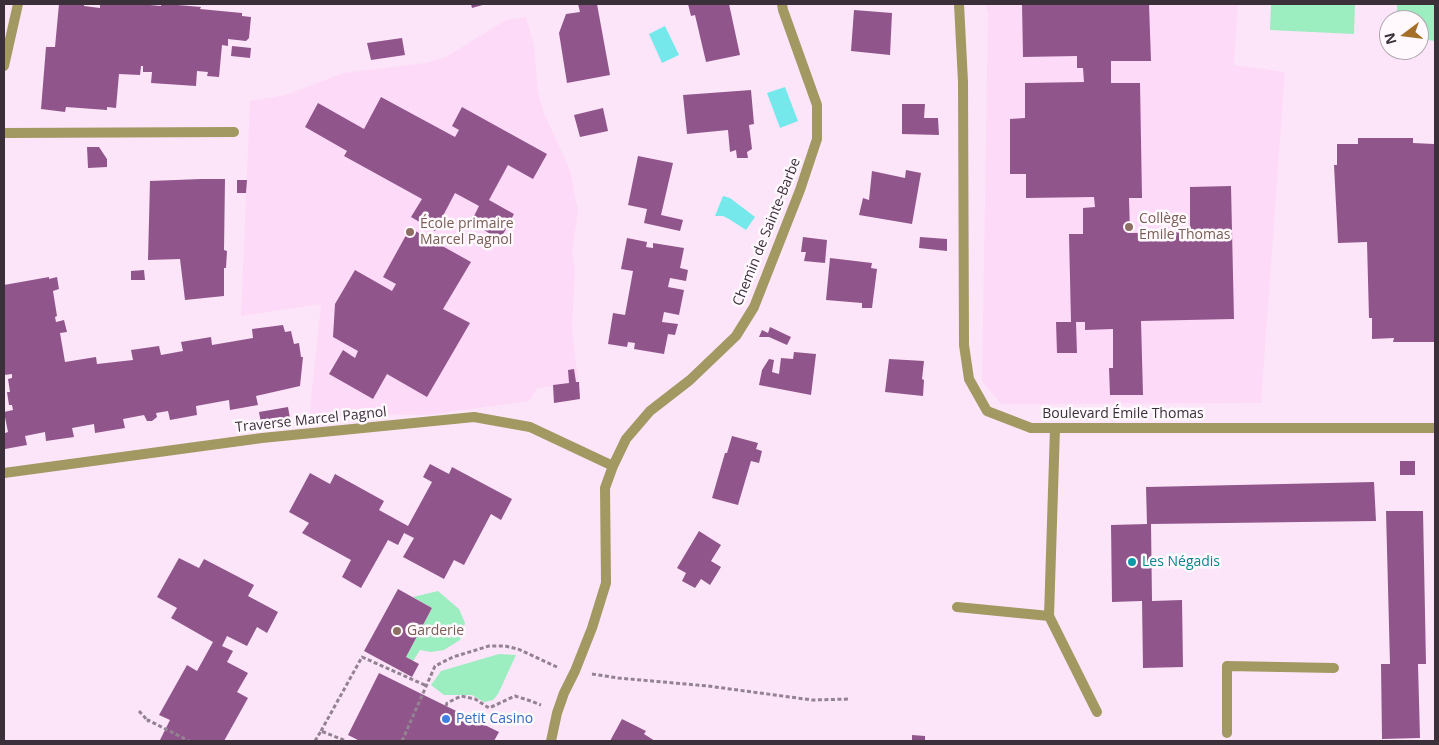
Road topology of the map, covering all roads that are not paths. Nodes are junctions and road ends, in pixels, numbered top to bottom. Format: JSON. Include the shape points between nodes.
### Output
{"nodes":[{"id":1,"x":18,"y":4,"type":"edge"},
{"id":2,"x":782,"y":4,"type":"edge"},
{"id":3,"x":959,"y":4,"type":"edge"},
{"id":4,"x":4,"y":66,"type":"edge"},
{"id":5,"x":234,"y":132,"type":"dead end"},
{"id":6,"x":4,"y":133,"type":"edge"},
{"id":7,"x":1055,"y":428,"type":"junction"},
{"id":8,"x":1435,"y":428,"type":"edge"},
{"id":9,"x":613,"y":466,"type":"junction"},
{"id":10,"x":4,"y":473,"type":"edge"},
{"id":11,"x":957,"y":608,"type":"dead end"},
{"id":12,"x":1048,"y":616,"type":"junction"},
{"id":13,"x":1334,"y":668,"type":"dead end"},
{"id":14,"x":1098,"y":712,"type":"dead end"},
{"id":15,"x":1227,"y":732,"type":"dead end"},
{"id":16,"x":551,"y":741,"type":"edge"}],
"edges":[{"from":1,"to":4,"type":"street"},
{"from":2,"to":9,"type":"street","name":"Chemin de Sainte-Barbe","via":[[817,106],[817,139],[800,190],[754,308],[736,336],[690,380],[650,411],[626,439]]},
{"from":3,"to":7,"type":"street","name":"Boulevard Émile Thomas","via":[[963,82],[964,345],[969,379],[986,411],[1031,428]]},
{"from":5,"to":6,"type":"street"},
{"from":7,"to":8,"type":"street","name":"Boulevard Émile Thomas"},
{"from":7,"to":12,"type":"street"},
{"from":9,"to":10,"type":"street","name":"Traverse Marcel Pagnol","via":[[530,427],[474,417],[262,438]]},
{"from":9,"to":16,"type":"street","name":"Chemin de Sainte-Barbe","via":[[605,488],[606,583],[592,628],[557,713]]},
{"from":11,"to":12,"type":"street"},
{"from":12,"to":14,"type":"street"},
{"from":13,"to":15,"type":"street","via":[[1227,666]]}]}
